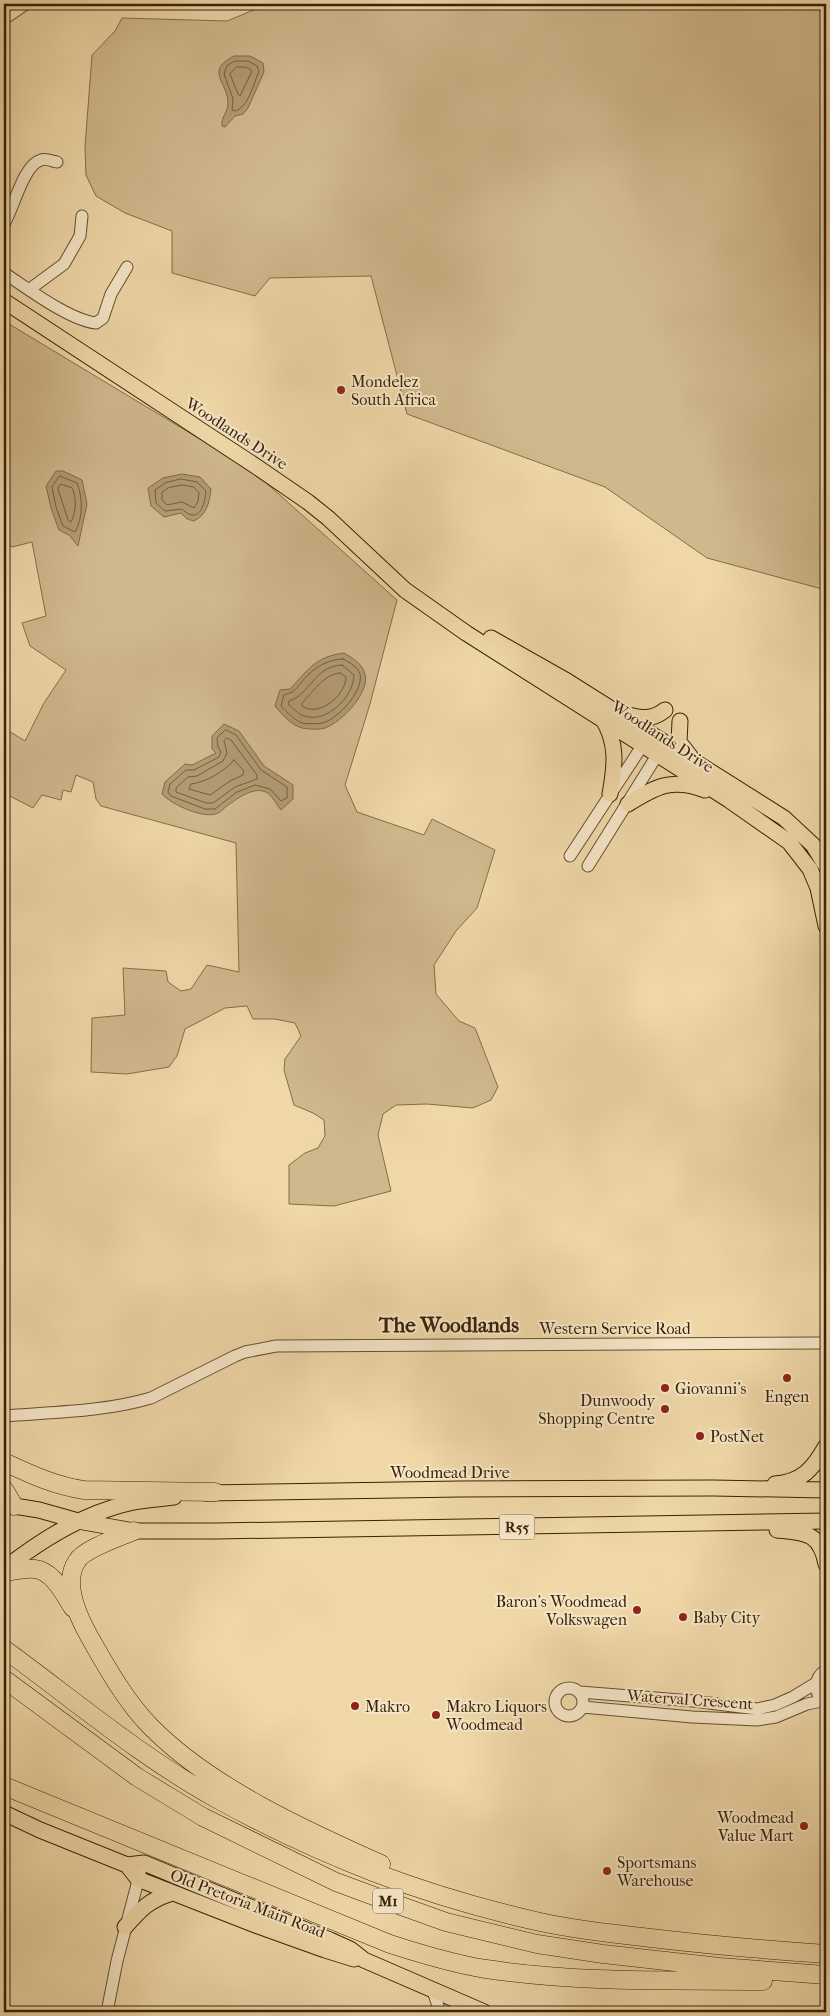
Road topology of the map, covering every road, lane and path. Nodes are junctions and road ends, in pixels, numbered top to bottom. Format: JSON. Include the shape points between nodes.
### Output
{"nodes":[{"id":1,"x":26,"y":4,"type":"edge"},
{"id":2,"x":4,"y":19,"type":"edge"},
{"id":3,"x":57,"y":162,"type":"dead end"},
{"id":4,"x":82,"y":216,"type":"dead end"},
{"id":5,"x":4,"y":224,"type":"edge"},
{"id":6,"x":127,"y":267,"type":"dead end"},
{"id":7,"x":4,"y":273,"type":"edge"},
{"id":8,"x":30,"y":289,"type":"junction"},
{"id":9,"x":4,"y":301,"type":"edge"},
{"id":10,"x":665,"y":710,"type":"dead end"},
{"id":11,"x":607,"y":714,"type":"junction"},
{"id":12,"x":680,"y":721,"type":"dead end"},
{"id":13,"x":647,"y":739,"type":"junction"},
{"id":14,"x":661,"y":749,"type":"junction"},
{"id":15,"x":696,"y":762,"type":"junction"},
{"id":16,"x":610,"y":794,"type":"junction"},
{"id":17,"x":729,"y":800,"type":"junction"},
{"id":18,"x":628,"y":804,"type":"junction"},
{"id":19,"x":570,"y":856,"type":"dead end"},
{"id":20,"x":588,"y":866,"type":"dead end"},
{"id":21,"x":826,"y":866,"type":"edge"},
{"id":22,"x":826,"y":926,"type":"edge"},
{"id":23,"x":826,"y":1343,"type":"edge"},
{"id":24,"x":4,"y":1410,"type":"edge"},
{"id":25,"x":26,"y":1414,"type":"junction"},
{"id":26,"x":4,"y":1416,"type":"edge"},
{"id":27,"x":826,"y":1446,"type":"edge"},
{"id":28,"x":4,"y":1462,"type":"edge"},
{"id":29,"x":713,"y":1488,"type":"junction"},
{"id":30,"x":4,"y":1489,"type":"edge"},
{"id":31,"x":826,"y":1490,"type":"edge"},
{"id":32,"x":215,"y":1492,"type":"junction"},
{"id":33,"x":9,"y":1506,"type":"edge"},
{"id":34,"x":78,"y":1521,"type":"junction"},
{"id":35,"x":826,"y":1521,"type":"edge"},
{"id":36,"x":727,"y":1524,"type":"junction"},
{"id":37,"x":134,"y":1531,"type":"junction"},
{"id":38,"x":826,"y":1564,"type":"edge"},
{"id":39,"x":4,"y":1571,"type":"edge"},
{"id":40,"x":79,"y":1616,"type":"junction"},
{"id":41,"x":4,"y":1649,"type":"edge"},
{"id":42,"x":826,"y":1670,"type":"edge"},
{"id":43,"x":4,"y":1679,"type":"edge"},
{"id":44,"x":816,"y":1683,"type":"junction"},
{"id":45,"x":580,"y":1692,"type":"junction"},
{"id":46,"x":824,"y":1703,"type":"edge"},
{"id":47,"x":583,"y":1707,"type":"junction"},
{"id":48,"x":4,"y":1786,"type":"edge"},
{"id":49,"x":4,"y":1813,"type":"edge"},
{"id":50,"x":144,"y":1862,"type":"junction"},
{"id":51,"x":128,"y":1865,"type":"junction"},
{"id":52,"x":138,"y":1879,"type":"junction"},
{"id":53,"x":172,"y":1893,"type":"junction"},
{"id":54,"x":542,"y":1922,"type":"junction"},
{"id":55,"x":125,"y":1927,"type":"junction"},
{"id":56,"x":826,"y":1954,"type":"edge"},
{"id":57,"x":364,"y":1960,"type":"junction"},
{"id":58,"x":826,"y":1975,"type":"edge"},
{"id":59,"x":826,"y":1982,"type":"edge"},
{"id":60,"x":432,"y":1988,"type":"junction"},
{"id":61,"x":107,"y":2012,"type":"edge"},
{"id":62,"x":440,"y":2012,"type":"edge"},
{"id":63,"x":484,"y":2012,"type":"edge"}],
"edges":[{"from":1,"to":2,"type":"street"},
{"from":3,"to":5,"type":"street","via":[[45,159],[34,164]]},
{"from":4,"to":8,"type":"street","via":[[80,236],[64,264]]},
{"from":6,"to":8,"type":"street","via":[[111,294],[103,318],[96,323],[83,320]]},
{"from":7,"to":8,"type":"street"},
{"from":9,"to":11,"type":"main road","name":"Woodlands Drive","via":[[308,502],[405,590],[466,633]]},
{"from":10,"to":11,"type":"main road","via":[[648,718]]},
{"from":11,"to":13,"type":"main road","name":"Woodlands Drive"},
{"from":11,"to":16,"type":"main road","via":[[615,753]]},
{"from":12,"to":15,"type":"main road","via":[[679,742]]},
{"from":13,"to":14,"type":"main road","name":"Woodlands Drive"},
{"from":13,"to":16,"type":"street"},
{"from":14,"to":15,"type":"main road","name":"Woodlands Drive"},
{"from":14,"to":17,"type":"main road","name":"Woodlands Drive"},
{"from":14,"to":18,"type":"street"},
{"from":15,"to":21,"type":"main road","name":"Woodlands Drive","via":[[784,818],[813,845]]},
{"from":16,"to":19,"type":"street"},
{"from":17,"to":18,"type":"main road","via":[[700,788],[676,783],[654,788]]},
{"from":17,"to":22,"type":"main road","name":"Woodlands Drive","via":[[789,842],[800,855],[818,888]]},
{"from":18,"to":20,"type":"street"},
{"from":23,"to":25,"type":"street","name":"Western Service Road","via":[[276,1346],[245,1352],[137,1403],[104,1409]]},
{"from":24,"to":25,"type":"street","name":"Western Service Road"},
{"from":25,"to":26,"type":"street","name":"Western Service Road"},
{"from":27,"to":29,"type":"main road","via":[[812,1469],[789,1481]]},
{"from":28,"to":32,"type":"highway","via":[[45,1480],[84,1490]]},
{"from":29,"to":31,"type":"main road","name":"Woodmead Drive"},
{"from":29,"to":32,"type":"main road","name":"Woodmead Drive"},
{"from":30,"to":33,"type":"highway"},
{"from":32,"to":34,"type":"main road","name":"Woodmead Drive","via":[[128,1503]]},
{"from":33,"to":34,"type":"main road","number":"R55"},
{"from":34,"to":37,"type":"main road","number":"R55"},
{"from":34,"to":39,"type":"main road","name":"Woodmead Drive","via":[[37,1544]]},
{"from":35,"to":36,"type":"main road","number":"R55"},
{"from":36,"to":37,"type":"main road","number":"R55"},
{"from":36,"to":38,"type":"main road","via":[[808,1535],[820,1543]]},
{"from":37,"to":40,"type":"highway","via":[[85,1553],[77,1560],[71,1579]]},
{"from":39,"to":40,"type":"highway","via":[[33,1569],[47,1574]]},
{"from":40,"to":54,"type":"highway","via":[[110,1674],[150,1726],[174,1749],[224,1785],[330,1841],[402,1873]]},
{"from":41,"to":54,"type":"highway","number":"M1","via":[[156,1762],[217,1799],[293,1838],[401,1884]]},
{"from":42,"to":44,"type":"street"},
{"from":43,"to":58,"type":"highway","number":"M1","via":[[137,1777],[203,1817],[336,1882],[446,1922],[537,1944],[603,1954]]},
{"from":44,"to":45,"type":"street","name":"Waterval Crescent","via":[[775,1705],[757,1709]]},
{"from":44,"to":46,"type":"street"},
{"from":45,"to":47,"type":"street"},
{"from":45,"to":47,"type":"street","via":[[575,1688],[564,1688],[556,1694],[555,1704],[560,1713],[570,1716]]},
{"from":46,"to":47,"type":"street","name":"Waterval Crescent","via":[[807,1704],[776,1717],[757,1720]]},
{"from":48,"to":59,"type":"highway","via":[[390,1944],[436,1958],[484,1969],[551,1977]]},
{"from":49,"to":51,"type":"main road"},
{"from":50,"to":51,"type":"main road"},
{"from":50,"to":52,"type":"street"},
{"from":50,"to":57,"type":"main road","name":"Old Pretoria Main Road","via":[[330,1940]]},
{"from":51,"to":52,"type":"main road"},
{"from":52,"to":53,"type":"main road","name":"Old Pretoria Main Road"},
{"from":52,"to":55,"type":"street"},
{"from":53,"to":55,"type":"main road","via":[[145,1905]]},
{"from":53,"to":57,"type":"main road","name":"Old Pretoria Main Road","via":[[324,1950]]},
{"from":54,"to":56,"type":"highway","number":"M1","via":[[718,1946]]},
{"from":55,"to":61,"type":"street"},
{"from":57,"to":60,"type":"main road","name":"Old Pretoria Main Road"},
{"from":60,"to":62,"type":"street"},
{"from":60,"to":63,"type":"main road","name":"Old Pretoria Main Road"}]}
